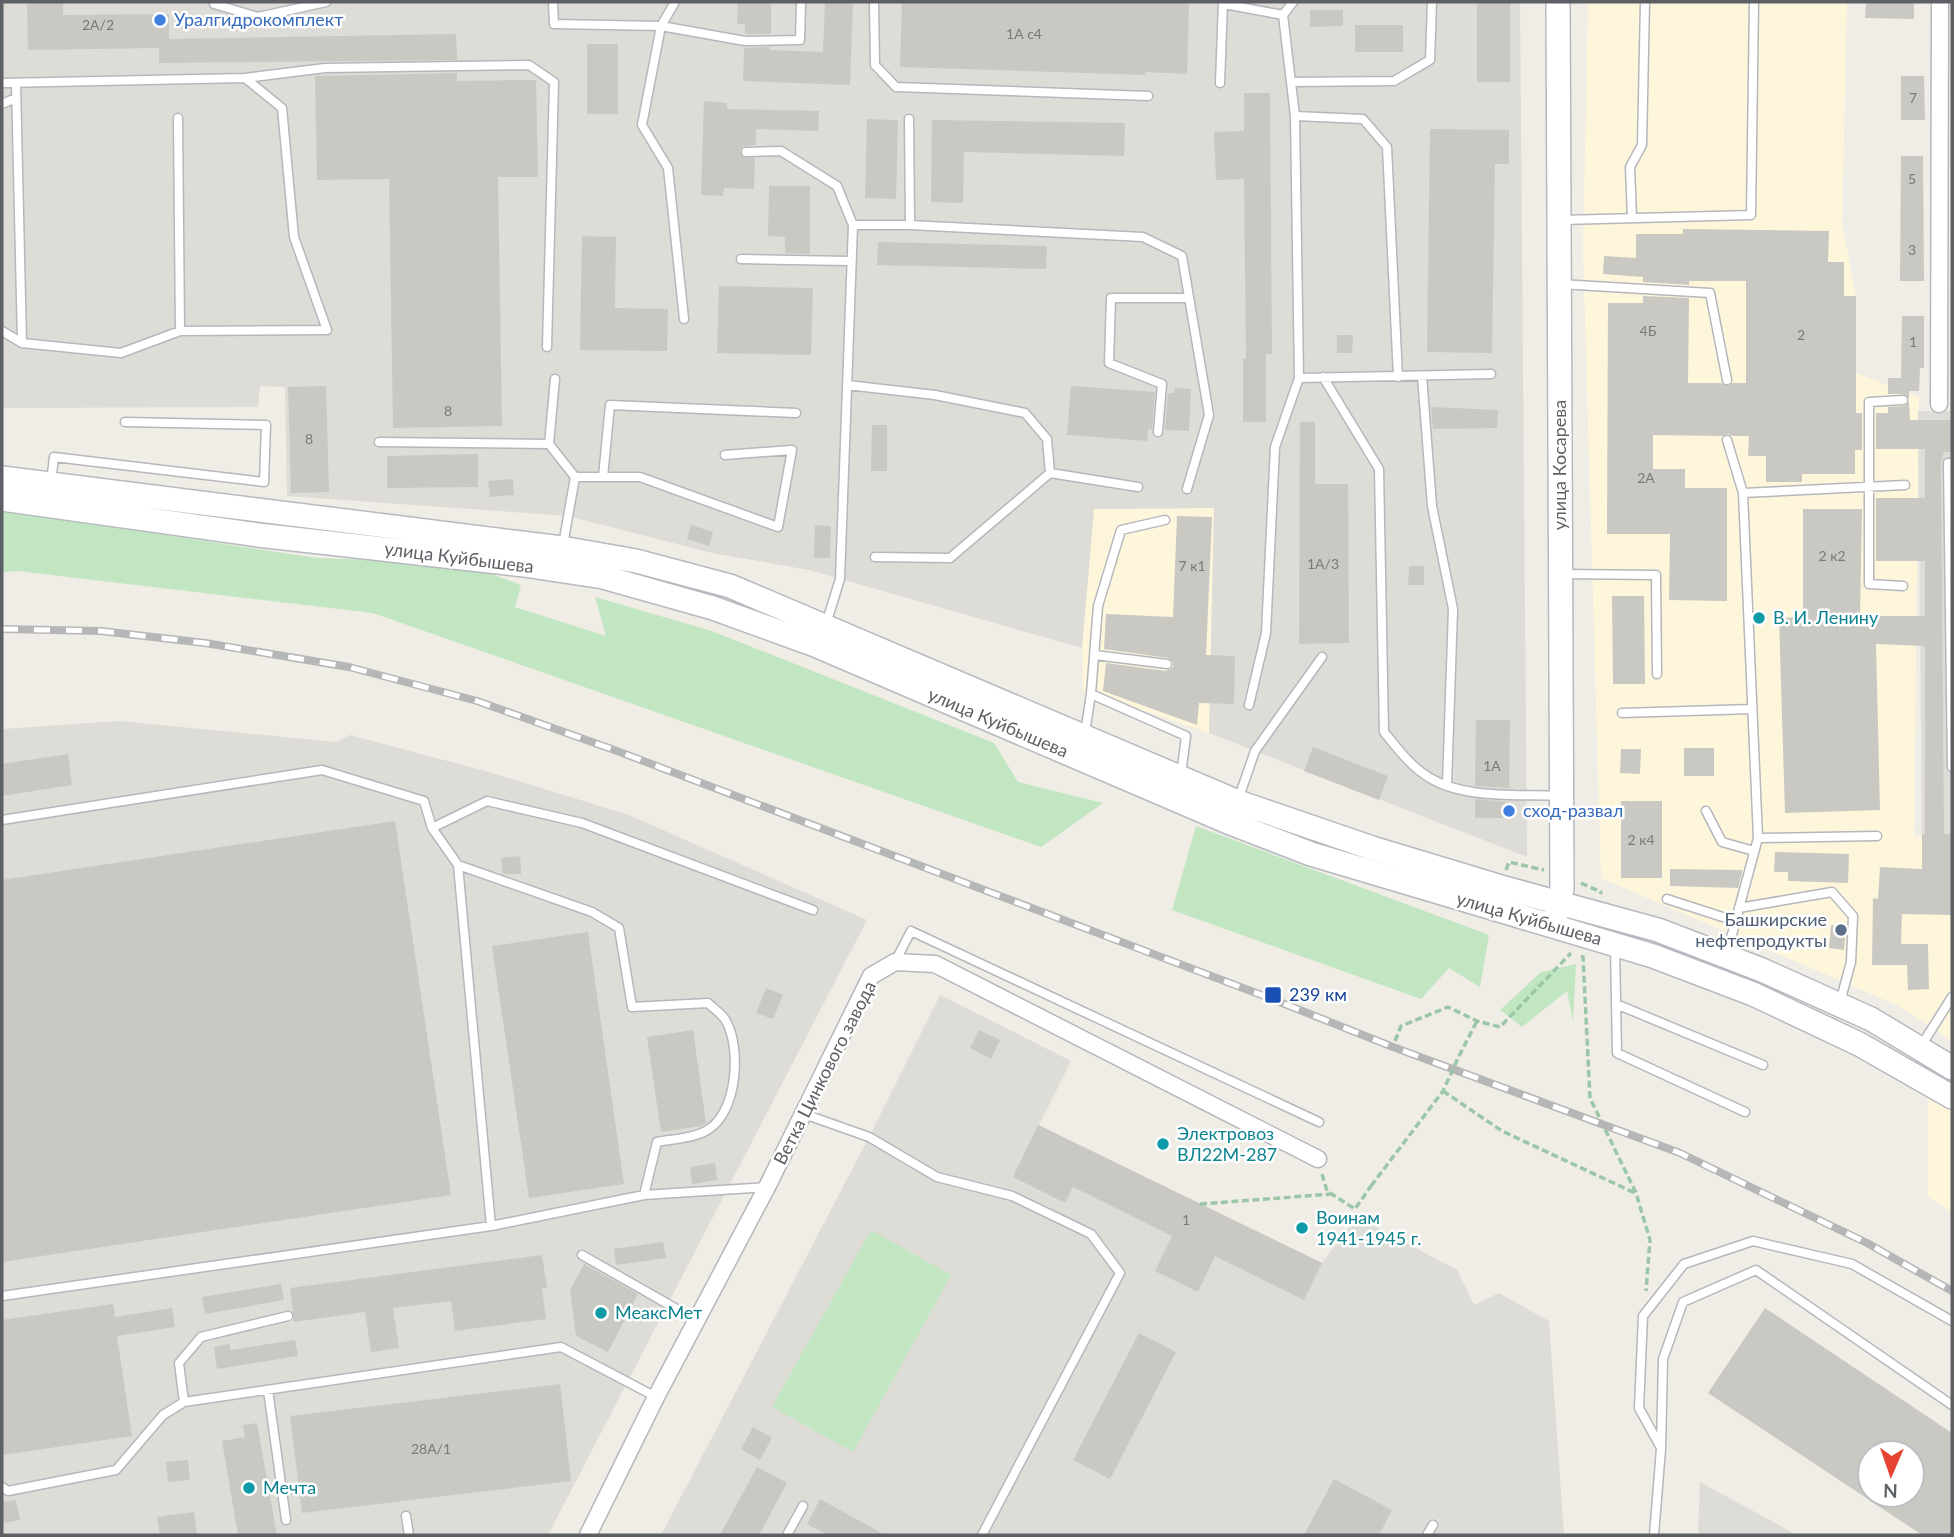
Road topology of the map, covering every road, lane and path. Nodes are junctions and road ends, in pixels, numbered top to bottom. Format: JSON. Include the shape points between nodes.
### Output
{"nodes":[{"id":1,"x":214,"y":2,"type":"edge"},
{"id":2,"x":326,"y":2,"type":"edge"},
{"id":3,"x":554,"y":2,"type":"edge"},
{"id":4,"x":675,"y":2,"type":"edge"},
{"id":5,"x":801,"y":2,"type":"edge"},
{"id":6,"x":874,"y":2,"type":"edge"},
{"id":7,"x":1293,"y":2,"type":"edge"},
{"id":8,"x":1432,"y":2,"type":"edge"},
{"id":9,"x":1558,"y":2,"type":"edge"},
{"id":10,"x":1645,"y":2,"type":"edge"},
{"id":11,"x":1754,"y":2,"type":"edge"},
{"id":12,"x":1940,"y":2,"type":"edge"},
{"id":13,"x":1224,"y":3,"type":"edge"},
{"id":14,"x":1283,"y":15,"type":"junction"},
{"id":15,"x":661,"y":26,"type":"junction"},
{"id":16,"x":1946,"y":42,"type":"edge"},
{"id":17,"x":245,"y":78,"type":"junction"},
{"id":18,"x":1291,"y":82,"type":"junction"},
{"id":19,"x":2,"y":83,"type":"edge"},
{"id":20,"x":16,"y":83,"type":"junction"},
{"id":21,"x":1220,"y":83,"type":"dead end"},
{"id":22,"x":1148,"y":96,"type":"dead end"},
{"id":23,"x":16,"y":98,"type":"junction"},
{"id":24,"x":2,"y":104,"type":"edge"},
{"id":25,"x":1295,"y":116,"type":"junction"},
{"id":26,"x":177,"y":118,"type":"dead end"},
{"id":27,"x":909,"y":119,"type":"dead end"},
{"id":28,"x":746,"y":152,"type":"dead end"},
{"id":29,"x":1632,"y":218,"type":"junction"},
{"id":30,"x":1559,"y":220,"type":"junction"},
{"id":31,"x":853,"y":225,"type":"junction"},
{"id":32,"x":910,"y":225,"type":"junction"},
{"id":33,"x":741,"y":258,"type":"dead end"},
{"id":34,"x":850,"y":261,"type":"junction"},
{"id":35,"x":1559,"y":284,"type":"junction"},
{"id":36,"x":1189,"y":298,"type":"junction"},
{"id":37,"x":1946,"y":311,"type":"edge"},
{"id":38,"x":684,"y":319,"type":"dead end"},
{"id":39,"x":2,"y":331,"type":"edge"},
{"id":40,"x":180,"y":331,"type":"junction"},
{"id":41,"x":22,"y":343,"type":"junction"},
{"id":42,"x":547,"y":347,"type":"dead end"},
{"id":43,"x":1491,"y":374,"type":"dead end"},
{"id":44,"x":1422,"y":376,"type":"junction"},
{"id":45,"x":1323,"y":377,"type":"junction"},
{"id":46,"x":1398,"y":377,"type":"junction"},
{"id":47,"x":1299,"y":378,"type":"junction"},
{"id":48,"x":555,"y":379,"type":"dead end"},
{"id":49,"x":1727,"y":380,"type":"dead end"},
{"id":50,"x":847,"y":385,"type":"junction"},
{"id":51,"x":1903,"y":400,"type":"dead end"},
{"id":52,"x":1946,"y":404,"type":"edge"},
{"id":53,"x":796,"y":413,"type":"dead end"},
{"id":54,"x":125,"y":422,"type":"dead end"},
{"id":55,"x":1158,"y":432,"type":"dead end"},
{"id":56,"x":1727,"y":440,"type":"dead end"},
{"id":57,"x":379,"y":442,"type":"dead end"},
{"id":58,"x":549,"y":444,"type":"junction"},
{"id":59,"x":725,"y":455,"type":"dead end"},
{"id":60,"x":1952,"y":463,"type":"edge"},
{"id":61,"x":1050,"y":473,"type":"junction"},
{"id":62,"x":575,"y":477,"type":"junction"},
{"id":63,"x":603,"y":477,"type":"junction"},
{"id":64,"x":2,"y":478,"type":"edge"},
{"id":65,"x":51,"y":484,"type":"junction"},
{"id":66,"x":1905,"y":485,"type":"dead end"},
{"id":67,"x":1869,"y":486,"type":"junction"},
{"id":68,"x":1138,"y":487,"type":"dead end"},
{"id":69,"x":1187,"y":489,"type":"dead end"},
{"id":70,"x":1743,"y":493,"type":"junction"},
{"id":71,"x":2,"y":499,"type":"edge"},
{"id":72,"x":83,"y":499,"type":"junction"},
{"id":73,"x":1165,"y":520,"type":"dead end"},
{"id":74,"x":562,"y":548,"type":"junction"},
{"id":75,"x":875,"y":557,"type":"dead end"},
{"id":76,"x":1561,"y":574,"type":"junction"},
{"id":77,"x":1903,"y":586,"type":"dead end"},
{"id":78,"x":1951,"y":596,"type":"edge"},
{"id":79,"x":820,"y":636,"type":"junction"},
{"id":80,"x":1095,"y":655,"type":"junction"},
{"id":81,"x":1322,"y":657,"type":"dead end"},
{"id":82,"x":1167,"y":664,"type":"dead end"},
{"id":83,"x":1657,"y":674,"type":"dead end"},
{"id":84,"x":1091,"y":694,"type":"junction"},
{"id":85,"x":1249,"y":705,"type":"dead end"},
{"id":86,"x":1752,"y":709,"type":"junction"},
{"id":87,"x":1622,"y":713,"type":"dead end"},
{"id":88,"x":1084,"y":737,"type":"junction"},
{"id":89,"x":1952,"y":767,"type":"edge"},
{"id":90,"x":1181,"y":778,"type":"junction"},
{"id":91,"x":1447,"y":785,"type":"junction"},
{"id":92,"x":1561,"y":796,"type":"junction"},
{"id":93,"x":1238,"y":802,"type":"junction"},
{"id":94,"x":1706,"y":811,"type":"dead end"},
{"id":95,"x":2,"y":820,"type":"edge"},
{"id":96,"x":432,"y":828,"type":"junction"},
{"id":97,"x":1877,"y":836,"type":"dead end"},
{"id":98,"x":1758,"y":838,"type":"junction"},
{"id":99,"x":1754,"y":851,"type":"junction"},
{"id":100,"x":458,"y":865,"type":"junction"},
{"id":101,"x":1667,"y":899,"type":"dead end"},
{"id":102,"x":1559,"y":904,"type":"junction"},
{"id":103,"x":1739,"y":908,"type":"junction"},
{"id":104,"x":813,"y":910,"type":"dead end"},
{"id":105,"x":1735,"y":921,"type":"junction"},
{"id":106,"x":1553,"y":928,"type":"junction"},
{"id":107,"x":1615,"y":944,"type":"junction"},
{"id":108,"x":1726,"y":956,"type":"junction"},
{"id":109,"x":895,"y":961,"type":"junction"},
{"id":110,"x":1952,"y":997,"type":"edge"},
{"id":111,"x":1616,"y":1004,"type":"junction"},
{"id":112,"x":1839,"y":1005,"type":"junction"},
{"id":113,"x":1477,"y":1021,"type":"junction"},
{"id":114,"x":1395,"y":1041,"type":"dead end"},
{"id":115,"x":1920,"y":1049,"type":"junction"},
{"id":116,"x":1763,"y":1065,"type":"dead end"},
{"id":117,"x":1952,"y":1068,"type":"edge"},
{"id":118,"x":1443,"y":1091,"type":"junction"},
{"id":119,"x":1952,"y":1097,"type":"edge"},
{"id":120,"x":1745,"y":1112,"type":"dead end"},
{"id":121,"x":804,"y":1114,"type":"junction"},
{"id":122,"x":1319,"y":1122,"type":"dead end"},
{"id":123,"x":1318,"y":1159,"type":"dead end"},
{"id":124,"x":767,"y":1187,"type":"junction"},
{"id":125,"x":1327,"y":1191,"type":"dead end"},
{"id":126,"x":1332,"y":1194,"type":"junction"},
{"id":127,"x":1636,"y":1194,"type":"junction"},
{"id":128,"x":644,"y":1195,"type":"junction"},
{"id":129,"x":1200,"y":1204,"type":"dead end"},
{"id":130,"x":491,"y":1226,"type":"junction"},
{"id":131,"x":582,"y":1255,"type":"dead end"},
{"id":132,"x":2,"y":1296,"type":"edge"},
{"id":133,"x":288,"y":1316,"type":"dead end"},
{"id":134,"x":1643,"y":1316,"type":"junction"},
{"id":135,"x":696,"y":1320,"type":"junction"},
{"id":136,"x":1952,"y":1321,"type":"edge"},
{"id":137,"x":268,"y":1390,"type":"junction"},
{"id":138,"x":656,"y":1397,"type":"junction"},
{"id":139,"x":184,"y":1402,"type":"junction"},
{"id":140,"x":1952,"y":1405,"type":"edge"},
{"id":141,"x":1661,"y":1449,"type":"junction"},
{"id":142,"x":2,"y":1487,"type":"edge"},
{"id":143,"x":803,"y":1506,"type":"dead end"},
{"id":144,"x":406,"y":1516,"type":"dead end"},
{"id":145,"x":286,"y":1520,"type":"dead end"},
{"id":146,"x":1433,"y":1525,"type":"dead end"},
{"id":147,"x":409,"y":1535,"type":"edge"},
{"id":148,"x":588,"y":1535,"type":"edge"},
{"id":149,"x":786,"y":1535,"type":"edge"},
{"id":150,"x":982,"y":1535,"type":"edge"},
{"id":151,"x":1427,"y":1535,"type":"edge"},
{"id":152,"x":1654,"y":1535,"type":"edge"}],
"edges":[{"from":1,"to":2,"type":"lane","via":[[258,17]]},
{"from":3,"to":15,"type":"lane","via":[[554,24]]},
{"from":4,"to":15,"type":"lane"},
{"from":5,"to":15,"type":"lane","via":[[800,40],[745,41]]},
{"from":6,"to":22,"type":"lane","via":[[875,65],[896,87]]},
{"from":7,"to":14,"type":"lane"},
{"from":8,"to":18,"type":"lane","via":[[1430,60],[1394,81]]},
{"from":9,"to":30,"type":"main road","name":"улица Косарева"},
{"from":10,"to":29,"type":"lane","via":[[1643,145],[1630,167]]},
{"from":11,"to":29,"type":"lane","via":[[1751,215]]},
{"from":12,"to":16,"type":"street"},
{"from":13,"to":14,"type":"lane"},
{"from":13,"to":21,"type":"lane"},
{"from":14,"to":18,"type":"lane"},
{"from":15,"to":38,"type":"lane","via":[[642,125],[668,167]]},
{"from":16,"to":37,"type":"street"},
{"from":17,"to":20,"type":"lane"},
{"from":17,"to":40,"type":"lane","via":[[282,108],[294,237],[327,330]]},
{"from":17,"to":42,"type":"lane","via":[[325,68],[529,65],[554,82]]},
{"from":18,"to":25,"type":"lane"},
{"from":19,"to":20,"type":"lane"},
{"from":20,"to":23,"type":"lane"},
{"from":23,"to":24,"type":"lane"},
{"from":23,"to":41,"type":"lane"},
{"from":25,"to":46,"type":"lane","via":[[1363,119],[1387,147]]},
{"from":25,"to":47,"type":"lane"},
{"from":26,"to":40,"type":"lane"},
{"from":27,"to":32,"type":"lane"},
{"from":28,"to":31,"type":"lane","via":[[780,150],[837,187]]},
{"from":29,"to":30,"type":"lane"},
{"from":30,"to":35,"type":"main road","name":"улица Косарева"},
{"from":31,"to":32,"type":"lane"},
{"from":31,"to":34,"type":"lane"},
{"from":32,"to":36,"type":"lane","via":[[1143,237],[1182,256]]},
{"from":33,"to":34,"type":"lane"},
{"from":34,"to":50,"type":"lane"},
{"from":35,"to":49,"type":"lane","via":[[1710,293]]},
{"from":35,"to":76,"type":"main road","name":"улица Косарева"},
{"from":36,"to":55,"type":"lane","via":[[1111,298],[1109,363],[1162,384]]},
{"from":36,"to":69,"type":"lane","via":[[1209,415]]},
{"from":37,"to":52,"type":"street"},
{"from":39,"to":41,"type":"lane"},
{"from":40,"to":41,"type":"lane","via":[[121,353]]},
{"from":43,"to":44,"type":"lane"},
{"from":44,"to":46,"type":"lane"},
{"from":44,"to":91,"type":"lane","via":[[1432,506],[1453,609]]},
{"from":45,"to":46,"type":"lane"},
{"from":45,"to":47,"type":"lane"},
{"from":45,"to":91,"type":"lane","via":[[1379,469],[1384,732],[1405,758],[1431,779]]},
{"from":47,"to":85,"type":"lane","via":[[1275,447],[1266,633]]},
{"from":48,"to":58,"type":"lane"},
{"from":50,"to":61,"type":"lane","via":[[935,395],[1025,413],[1047,439]]},
{"from":50,"to":79,"type":"lane","via":[[840,579]]},
{"from":51,"to":67,"type":"lane","via":[[1869,402]]},
{"from":53,"to":63,"type":"lane","via":[[610,405]]},
{"from":54,"to":65,"type":"lane","via":[[266,425],[264,482],[54,457]]},
{"from":56,"to":70,"type":"lane"},
{"from":57,"to":58,"type":"lane"},
{"from":58,"to":62,"type":"lane"},
{"from":59,"to":63,"type":"lane","via":[[792,450],[778,527],[640,477]]},
{"from":60,"to":78,"type":"lane","via":[[1948,463]]},
{"from":61,"to":68,"type":"lane"},
{"from":61,"to":75,"type":"lane","via":[[950,558]]},
{"from":62,"to":63,"type":"lane"},
{"from":62,"to":74,"type":"lane"},
{"from":64,"to":65,"type":"main road","name":"улица Куйбышева"},
{"from":65,"to":72,"type":"main road","name":"улица Куйбышева"},
{"from":66,"to":67,"type":"lane"},
{"from":67,"to":70,"type":"lane"},
{"from":67,"to":77,"type":"lane","via":[[1870,584]]},
{"from":70,"to":86,"type":"lane"},
{"from":71,"to":72,"type":"main road","name":"улица Куйбышева"},
{"from":72,"to":74,"type":"main road","name":"улица Куйбышева"},
{"from":72,"to":79,"type":"main road","name":"улица Куйбышева","via":[[258,536],[603,577]]},
{"from":73,"to":80,"type":"lane","via":[[1121,530],[1098,606]]},
{"from":74,"to":79,"type":"main road","name":"улица Куйбышева","via":[[636,561],[730,586]]},
{"from":76,"to":83,"type":"lane","via":[[1656,575]]},
{"from":76,"to":92,"type":"main road","name":"улица Косарева"},
{"from":78,"to":89,"type":"lane"},
{"from":79,"to":88,"type":"main road","name":"улица Куйбышева"},
{"from":79,"to":106,"type":"main road","name":"улица Куйбышева","via":[[1215,816],[1311,854]]},
{"from":80,"to":82,"type":"lane"},
{"from":80,"to":84,"type":"lane"},
{"from":81,"to":93,"type":"lane","via":[[1255,751]]},
{"from":84,"to":88,"type":"lane"},
{"from":84,"to":90,"type":"lane","via":[[1186,736]]},
{"from":86,"to":87,"type":"lane"},
{"from":86,"to":98,"type":"lane"},
{"from":88,"to":90,"type":"main road","name":"улица Куйбышева"},
{"from":90,"to":93,"type":"main road","name":"улица Куйбышева"},
{"from":91,"to":92,"type":"lane","via":[[1461,791]]},
{"from":92,"to":102,"type":"main road","name":"улица Косарева"},
{"from":93,"to":102,"type":"main road","name":"улица Куйбышева","via":[[1371,848]]},
{"from":94,"to":99,"type":"lane","via":[[1722,842]]},
{"from":95,"to":96,"type":"lane","via":[[322,770],[424,800]]},
{"from":96,"to":100,"type":"lane"},
{"from":96,"to":104,"type":"lane","via":[[487,801],[582,823]]},
{"from":97,"to":98,"type":"lane"},
{"from":98,"to":99,"type":"lane"},
{"from":99,"to":103,"type":"lane"},
{"from":100,"to":128,"type":"lane","via":[[592,912],[619,928],[632,1007],[708,1003],[727,1021],[734,1082],[727,1108],[710,1129],[657,1142]]},
{"from":100,"to":130,"type":"lane"},
{"from":101,"to":105,"type":"lane"},
{"from":102,"to":106,"type":"main road","name":"улица Косарева"},
{"from":102,"to":108,"type":"main road","name":"улица Куйбышева","via":[[1658,930]]},
{"from":103,"to":105,"type":"lane"},
{"from":103,"to":112,"type":"lane","via":[[1832,892],[1853,916],[1851,962]]},
{"from":105,"to":108,"type":"lane"},
{"from":106,"to":107,"type":"main road","name":"улица Куйбышева"},
{"from":107,"to":111,"type":"lane"},
{"from":107,"to":119,"type":"main road","name":"улица Куйбышева","via":[[1754,995],[1859,1044]]},
{"from":108,"to":112,"type":"main road","name":"улица Куйбышева"},
{"from":109,"to":121,"type":"street","name":"Ветка Цинкового завода","via":[[872,976]]},
{"from":109,"to":122,"type":"lane","via":[[911,931]]},
{"from":109,"to":123,"type":"street","via":[[935,964]]},
{"from":110,"to":115,"type":"lane"},
{"from":111,"to":116,"type":"lane"},
{"from":111,"to":120,"type":"lane","via":[[1617,1053]]},
{"from":112,"to":115,"type":"main road","name":"улица Куйбышева"},
{"from":113,"to":114,"type":"path","via":[[1448,1007],[1401,1026]]},
{"from":113,"to":118,"type":"path","bridge":true},
{"from":113,"to":127,"type":"path","via":[[1500,1027],[1573,952],[1583,957],[1590,1098]]},
{"from":115,"to":117,"type":"main road","name":"улица Куйбышева"},
{"from":118,"to":126,"type":"path","bridge":true,"via":[[1354,1209]]},
{"from":118,"to":127,"type":"path","via":[[1502,1130]]},
{"from":121,"to":124,"type":"street","name":"Ветка Цинкового завода"},
{"from":121,"to":150,"type":"lane","via":[[869,1137],[937,1177],[1012,1196],[1091,1234],[1120,1273]]},
{"from":124,"to":128,"type":"lane"},
{"from":124,"to":135,"type":"street","name":"Ветка Цинкового завода"},
{"from":125,"to":126,"type":"path"},
{"from":126,"to":129,"type":"path"},
{"from":127,"to":134,"type":"path","via":[[1650,1240]]},
{"from":128,"to":130,"type":"lane"},
{"from":130,"to":132,"type":"lane"},
{"from":131,"to":135,"type":"lane"},
{"from":133,"to":139,"type":"lane","via":[[201,1337],[178,1363]]},
{"from":134,"to":136,"type":"lane","via":[[1684,1264],[1754,1241],[1853,1264]]},
{"from":134,"to":141,"type":"lane","via":[[1639,1408]]},
{"from":135,"to":138,"type":"street","name":"Ветка Цинкового завода"},
{"from":137,"to":138,"type":"lane","via":[[561,1348]]},
{"from":137,"to":139,"type":"lane"},
{"from":137,"to":145,"type":"lane"},
{"from":138,"to":148,"type":"street","name":"Ветка Цинкового завода"},
{"from":139,"to":142,"type":"lane","via":[[163,1415],[116,1470],[8,1491]]},
{"from":140,"to":141,"type":"lane","via":[[1756,1270],[1683,1302],[1664,1359]]},
{"from":141,"to":152,"type":"lane"},
{"from":143,"to":149,"type":"lane"},
{"from":144,"to":147,"type":"lane"},
{"from":146,"to":151,"type":"lane"}]}
